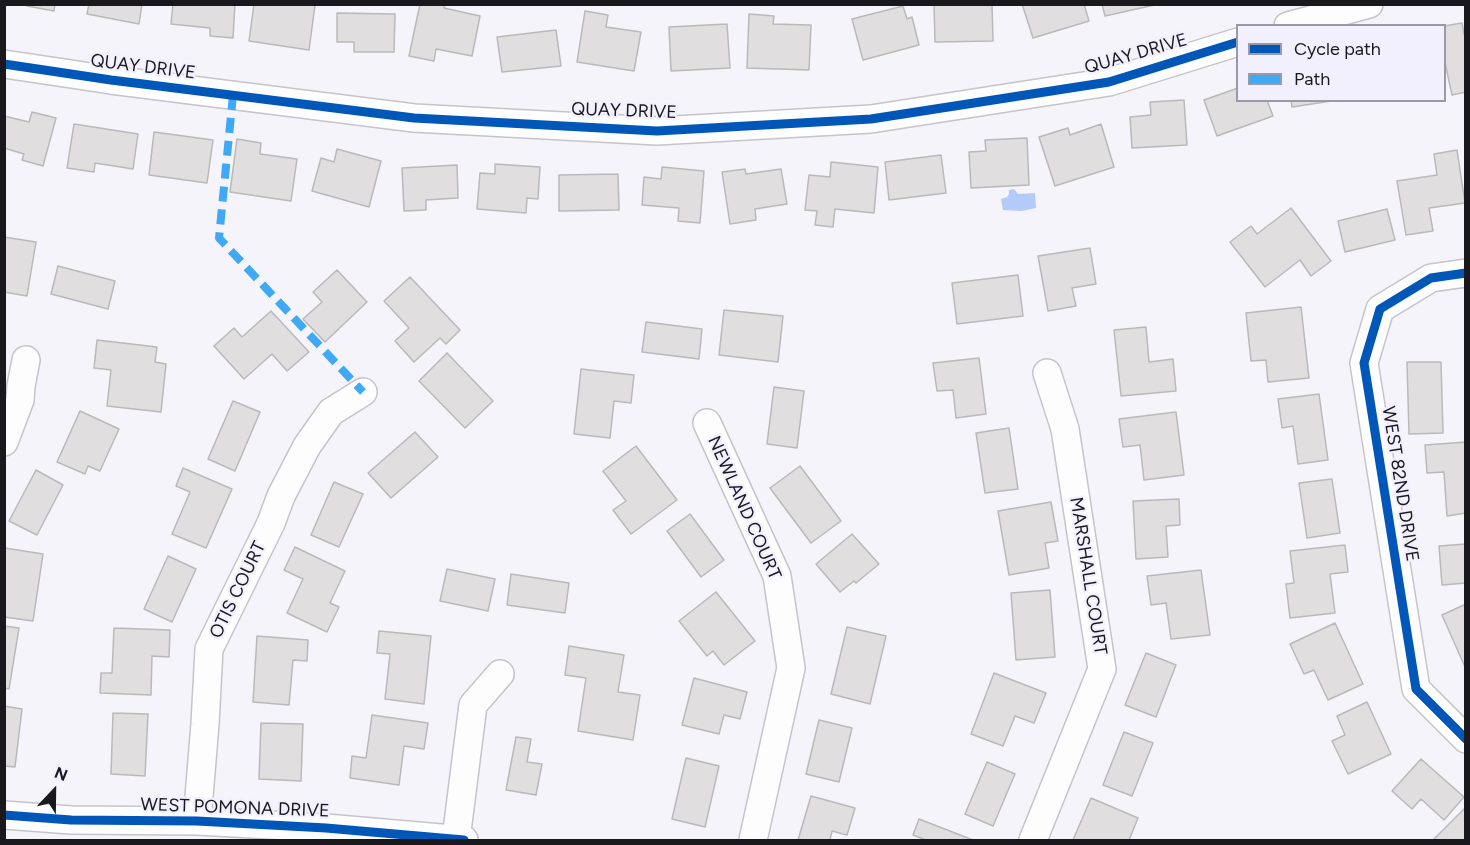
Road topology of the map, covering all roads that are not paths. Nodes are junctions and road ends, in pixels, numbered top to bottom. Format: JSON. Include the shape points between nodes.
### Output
{"nodes":[{"id":1,"x":1369,"y":4,"type":"edge"},
{"id":2,"x":1298,"y":17,"type":"edge"},
{"id":3,"x":1236,"y":43,"type":"edge"},
{"id":4,"x":4,"y":64,"type":"edge"},
{"id":5,"x":1466,"y":273,"type":"edge"},
{"id":6,"x":26,"y":360,"type":"dead end"},
{"id":7,"x":1047,"y":373,"type":"dead end"},
{"id":8,"x":363,"y":392,"type":"dead end"},
{"id":9,"x":707,"y":423,"type":"dead end"},
{"id":10,"x":4,"y":442,"type":"edge"},
{"id":11,"x":500,"y":674,"type":"dead end"},
{"id":12,"x":1466,"y":739,"type":"edge"},
{"id":13,"x":4,"y":814,"type":"edge"},
{"id":14,"x":197,"y":821,"type":"junction"},
{"id":15,"x":72,"y":830,"type":"edge"},
{"id":16,"x":460,"y":840,"type":"edge"},
{"id":17,"x":753,"y":840,"type":"edge"},
{"id":18,"x":1033,"y":840,"type":"edge"}],
"edges":[{"from":1,"to":2,"type":"street"},
{"from":3,"to":4,"type":"street","name":"QUAY DRIVE","via":[[1109,82],[871,119],[657,131],[414,118]]},
{"from":5,"to":12,"type":"street","name":"WEST 82ND DRIVE","via":[[1431,278],[1380,309],[1364,363],[1416,689]]},
{"from":6,"to":10,"type":"street","via":[[20,400]]},
{"from":7,"to":18,"type":"street","name":"MARSHALL COURT","via":[[1065,429],[1102,669]]},
{"from":8,"to":14,"type":"street","name":"OTIS COURT","via":[[331,412],[307,446],[209,649]]},
{"from":9,"to":17,"type":"street","name":"NEWLAND COURT","via":[[777,576],[790,668]]},
{"from":11,"to":16,"type":"street","via":[[473,705]]},
{"from":13,"to":15,"type":"street","name":"WEST POMONA DRIVE"},
{"from":14,"to":15,"type":"street","name":"WEST POMONA DRIVE"},
{"from":14,"to":16,"type":"street","name":"WEST POMONA DRIVE"}]}
